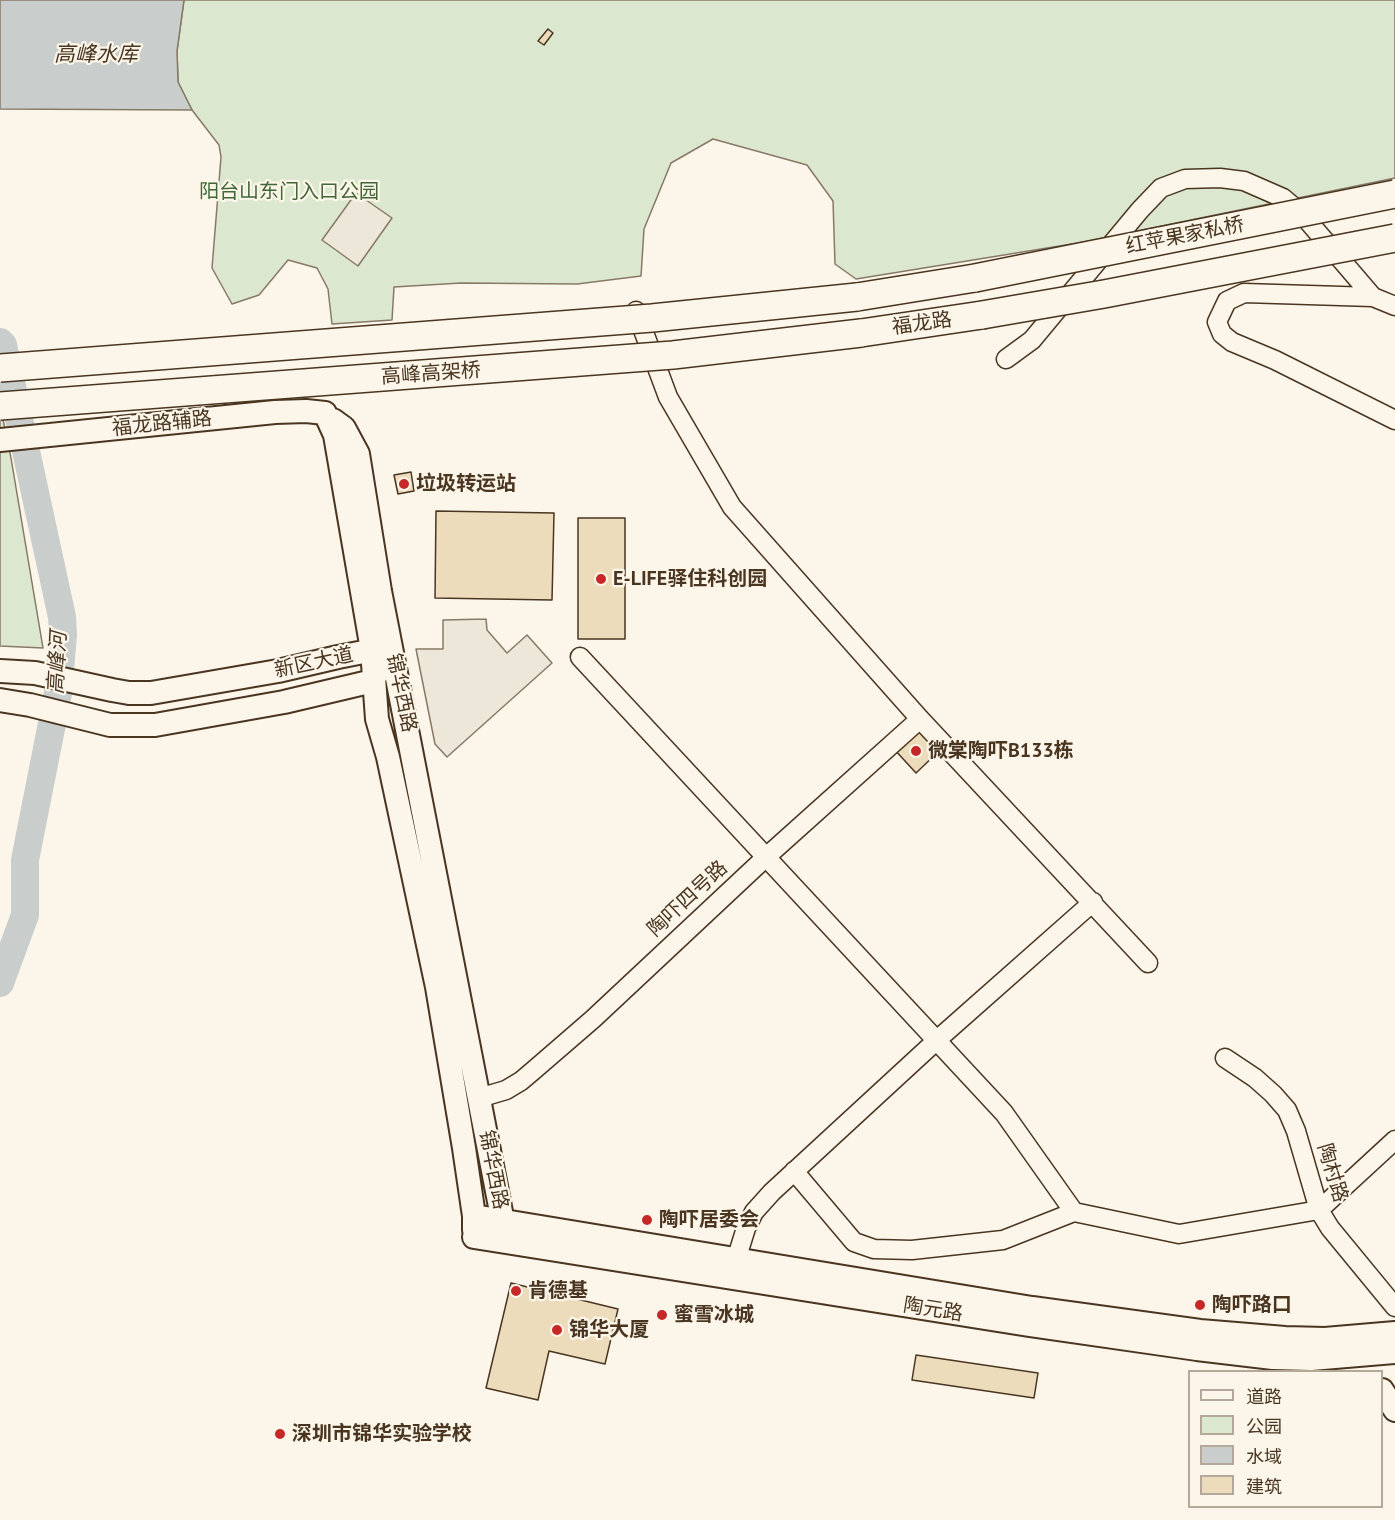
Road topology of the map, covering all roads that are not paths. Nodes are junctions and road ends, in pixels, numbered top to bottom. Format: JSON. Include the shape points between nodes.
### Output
{"nodes":[{"id":1,"x":1395,"y":194,"type":"edge"},
{"id":2,"x":1395,"y":238,"type":"edge"},
{"id":3,"x":975,"y":278,"type":"joint"},
{"id":4,"x":856,"y":297,"type":"joint"},
{"id":5,"x":1373,"y":297,"type":"junction"},
{"id":6,"x":634,"y":306,"type":"dead end"},
{"id":7,"x":1395,"y":306,"type":"edge"},
{"id":8,"x":861,"y":333,"type":"joint"},
{"id":9,"x":1006,"y":359,"type":"dead end"},
{"id":10,"x":0,"y":368,"type":"edge"},
{"id":11,"x":0,"y":406,"type":"edge"},
{"id":12,"x":325,"y":413,"type":"joint"},
{"id":13,"x":1395,"y":420,"type":"edge"},
{"id":14,"x":0,"y":441,"type":"edge"},
{"id":15,"x":382,"y":649,"type":"junction"},
{"id":16,"x":580,"y":657,"type":"dead end"},
{"id":17,"x":0,"y":671,"type":"edge"},
{"id":18,"x":278,"y":671,"type":"junction"},
{"id":19,"x":373,"y":681,"type":"junction"},
{"id":20,"x":0,"y":700,"type":"edge"},
{"id":21,"x":284,"y":702,"type":"junction"},
{"id":22,"x":920,"y":719,"type":"junction"},
{"id":23,"x":765,"y":858,"type":"junction"},
{"id":24,"x":1093,"y":902,"type":"junction"},
{"id":25,"x":1148,"y":963,"type":"dead end"},
{"id":26,"x":937,"y":1040,"type":"junction"},
{"id":27,"x":1225,"y":1058,"type":"dead end"},
{"id":28,"x":480,"y":1098,"type":"junction"},
{"id":29,"x":1395,"y":1140,"type":"edge"},
{"id":30,"x":794,"y":1171,"type":"junction"},
{"id":31,"x":1319,"y":1210,"type":"junction"},
{"id":32,"x":1074,"y":1212,"type":"junction"},
{"id":33,"x":503,"y":1222,"type":"junction"},
{"id":34,"x":474,"y":1227,"type":"junction"},
{"id":35,"x":736,"y":1260,"type":"junction"},
{"id":36,"x":1389,"y":1286,"type":"edge"},
{"id":37,"x":1395,"y":1307,"type":"edge"},
{"id":38,"x":1395,"y":1333,"type":"edge"},
{"id":39,"x":1395,"y":1352,"type":"edge"},
{"id":40,"x":1311,"y":1359,"type":"junction"},
{"id":41,"x":1353,"y":1370,"type":"edge"},
{"id":42,"x":1383,"y":1392,"type":"edge"},
{"id":43,"x":1395,"y":1410,"type":"edge"}],
"edges":[{"from":1,"to":3,"type":"highway","name":"红苹果家私桥","bridge":true},
{"from":2,"to":8,"type":"highway","name":"福龙路","bridge":true,"via":[[1115,292]]},
{"from":3,"to":4,"type":"highway","name":"福龙路"},
{"from":4,"to":10,"type":"highway","name":"高峰高架桥","bridge":true,"via":[[652,318]]},
{"from":5,"to":7,"type":"street"},
{"from":5,"to":9,"type":"street","via":[[1301,213],[1283,198],[1244,182],[1185,179],[1161,188],[1032,340]]},
{"from":5,"to":13,"type":"street","via":[[1245,293],[1227,301],[1217,322],[1222,334],[1232,342]]},
{"from":6,"to":22,"type":"street","via":[[668,397],[732,507]]},
{"from":8,"to":11,"type":"highway","name":"高峰高架桥","bridge":true,"via":[[674,355]]},
{"from":12,"to":14,"type":"main road","name":"福龙路辅路","via":[[275,412]]},
{"from":12,"to":15,"type":"main road","name":"锦华西路","via":[[344,428],[358,454]]},
{"from":15,"to":18,"type":"main road","name":"新区大道"},
{"from":15,"to":19,"type":"main road","name":"新区大道"},
{"from":15,"to":28,"type":"main road","name":"锦华西路"},
{"from":16,"to":23,"type":"street"},
{"from":17,"to":18,"type":"main road","name":"新区大道","via":[[35,673],[129,693],[151,693]]},
{"from":18,"to":21,"type":"main road"},
{"from":19,"to":21,"type":"main road","name":"新区大道"},
{"from":19,"to":34,"type":"main road","name":"锦华西路","via":[[377,719],[437,987]]},
{"from":20,"to":21,"type":"main road","name":"新区大道","via":[[110,725],[155,725]]},
{"from":22,"to":23,"type":"street","name":"陶吓四号路"},
{"from":22,"to":24,"type":"street"},
{"from":23,"to":26,"type":"street"},
{"from":23,"to":28,"type":"street","name":"陶吓四号路","via":[[521,1082]]},
{"from":24,"to":25,"type":"street"},
{"from":24,"to":26,"type":"street"},
{"from":26,"to":30,"type":"street"},
{"from":26,"to":32,"type":"street","via":[[1004,1113]]},
{"from":27,"to":31,"type":"street","name":"陶村路","via":[[1255,1078],[1287,1110]]},
{"from":28,"to":33,"type":"main road","name":"锦华西路"},
{"from":29,"to":31,"type":"street"},
{"from":30,"to":32,"type":"street","via":[[854,1242],[874,1249],[912,1250],[1002,1240]]},
{"from":30,"to":35,"type":"street","via":[[754,1212]]},
{"from":31,"to":32,"type":"street","via":[[1179,1234]]},
{"from":31,"to":36,"type":"street","name":"陶村路","via":[[1330,1228]]},
{"from":33,"to":34,"type":"main road","name":"锦华西路"},
{"from":33,"to":35,"type":"main road","name":"陶元路"},
{"from":34,"to":40,"type":"main road","name":"陶元路","via":[[1029,1325],[1197,1350]]},
{"from":35,"to":38,"type":"main road","name":"陶元路","via":[[1200,1331],[1325,1339]]},
{"from":36,"to":37,"type":"street","name":"陶村路"},
{"from":39,"to":40,"type":"main road","name":"陶元路"},
{"from":40,"to":41,"type":"main road"},
{"from":42,"to":43,"type":"main road"}]}
